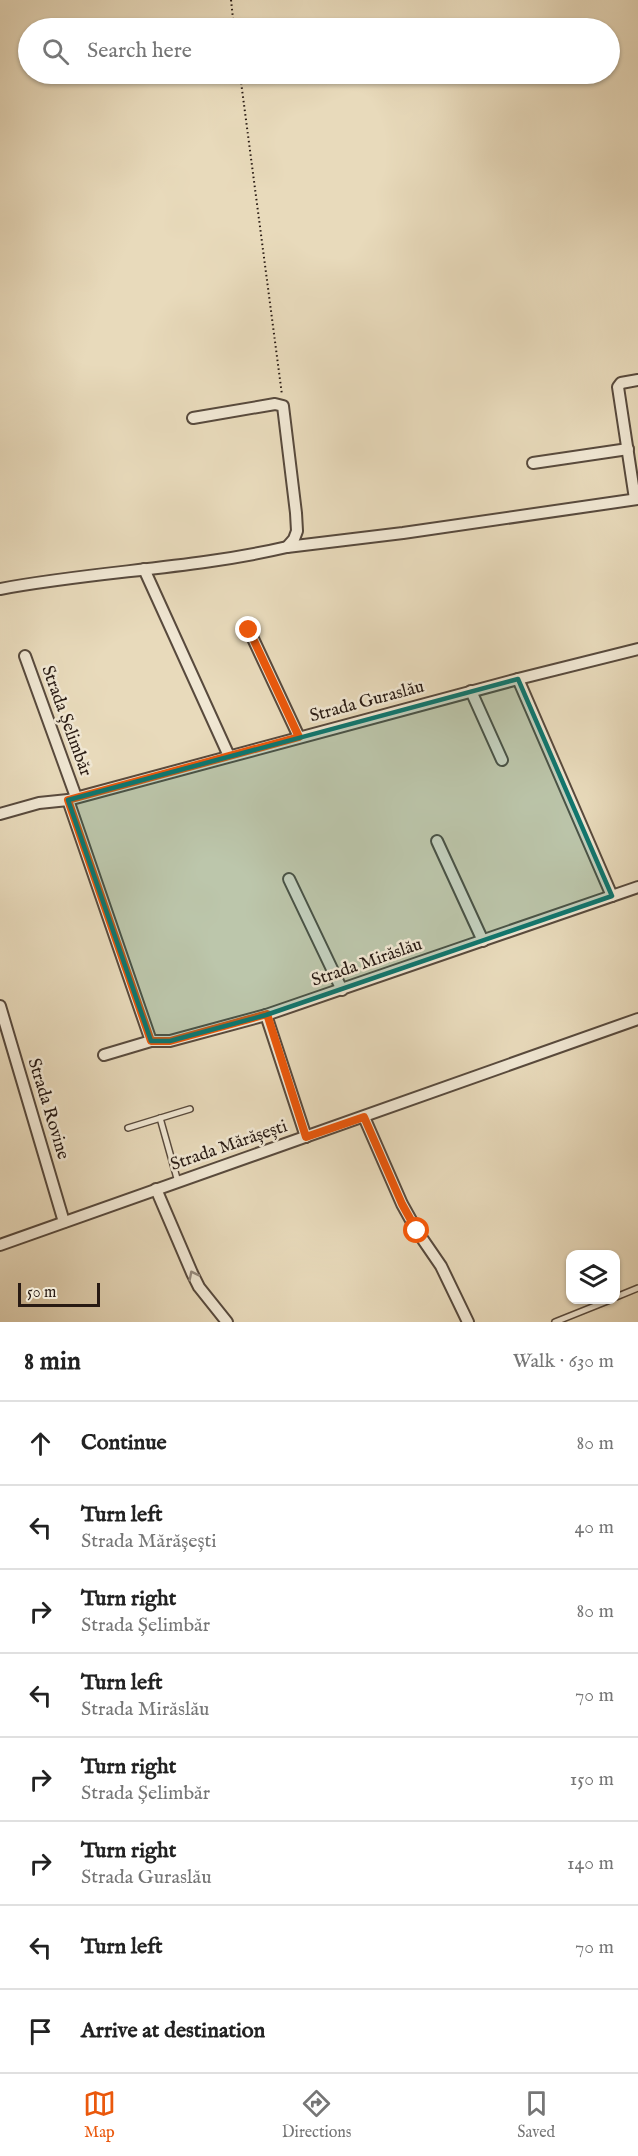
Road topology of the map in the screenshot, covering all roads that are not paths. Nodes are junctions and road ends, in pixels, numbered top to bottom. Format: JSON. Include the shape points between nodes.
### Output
{"nodes":[{"id":1,"x":638,"y":380,"type":"edge"},
{"id":2,"x":193,"y":417,"type":"dead end"},
{"id":3,"x":628,"y":449,"type":"junction"},
{"id":4,"x":533,"y":463,"type":"dead end"},
{"id":5,"x":637,"y":499,"type":"edge"},
{"id":6,"x":286,"y":547,"type":"junction"},
{"id":7,"x":144,"y":569,"type":"junction"},
{"id":8,"x":0,"y":589,"type":"edge"},
{"id":9,"x":249,"y":630,"type":"dead end"},
{"id":10,"x":638,"y":649,"type":"edge"},
{"id":11,"x":25,"y":657,"type":"dead end"},
{"id":12,"x":518,"y":679,"type":"junction"},
{"id":13,"x":471,"y":691,"type":"junction"},
{"id":14,"x":299,"y":737,"type":"junction"},
{"id":15,"x":229,"y":756,"type":"junction"},
{"id":16,"x":502,"y":760,"type":"dead end"},
{"id":17,"x":72,"y":798,"type":"junction"},
{"id":18,"x":0,"y":814,"type":"edge"},
{"id":19,"x":437,"y":841,"type":"dead end"},
{"id":20,"x":289,"y":879,"type":"dead end"},
{"id":21,"x":638,"y":887,"type":"edge"},
{"id":22,"x":612,"y":896,"type":"junction"},
{"id":23,"x":483,"y":941,"type":"junction"},
{"id":24,"x":342,"y":990,"type":"junction"},
{"id":25,"x":0,"y":1006,"type":"edge"},
{"id":26,"x":267,"y":1014,"type":"junction"},
{"id":27,"x":638,"y":1019,"type":"edge"},
{"id":28,"x":151,"y":1041,"type":"junction"},
{"id":29,"x":104,"y":1055,"type":"dead end"},
{"id":30,"x":190,"y":1109,"type":"dead end"},
{"id":31,"x":364,"y":1117,"type":"junction"},
{"id":32,"x":160,"y":1118,"type":"junction"},
{"id":33,"x":128,"y":1128,"type":"dead end"},
{"id":34,"x":306,"y":1137,"type":"junction"},
{"id":35,"x":178,"y":1182,"type":"junction"},
{"id":36,"x":156,"y":1189,"type":"junction"},
{"id":37,"x":64,"y":1222,"type":"junction"},
{"id":38,"x":0,"y":1245,"type":"edge"},
{"id":39,"x":638,"y":1288,"type":"edge"},
{"id":40,"x":620,"y":1295,"type":"edge"},
{"id":41,"x":598,"y":1304,"type":"edge"},
{"id":42,"x":227,"y":1322,"type":"edge"},
{"id":43,"x":468,"y":1322,"type":"edge"},
{"id":44,"x":555,"y":1322,"type":"edge"}],
"edges":[{"from":1,"to":3,"type":"street","via":[[621,382],[618,387]]},
{"from":2,"to":6,"type":"street","via":[[283,406],[297,531]]},
{"from":3,"to":4,"type":"street"},
{"from":3,"to":5,"type":"street"},
{"from":5,"to":6,"type":"street"},
{"from":6,"to":7,"type":"street"},
{"from":7,"to":8,"type":"street"},
{"from":7,"to":15,"type":"street"},
{"from":9,"to":14,"type":"street"},
{"from":10,"to":12,"type":"street","name":"Strada Guraslău"},
{"from":11,"to":17,"type":"street","name":"Strada Șelimbăr"},
{"from":12,"to":13,"type":"street","name":"Strada Guraslău"},
{"from":12,"to":22,"type":"street"},
{"from":13,"to":14,"type":"street","name":"Strada Guraslău"},
{"from":13,"to":16,"type":"street"},
{"from":14,"to":15,"type":"street","name":"Strada Guraslău"},
{"from":15,"to":17,"type":"street","name":"Strada Guraslău"},
{"from":17,"to":18,"type":"street","name":"Strada Guraslău"},
{"from":17,"to":28,"type":"street","name":"Strada Șelimbăr"},
{"from":19,"to":23,"type":"street"},
{"from":20,"to":24,"type":"street"},
{"from":21,"to":22,"type":"street","name":"Strada Mirăslău"},
{"from":22,"to":23,"type":"street","name":"Strada Mirăslău"},
{"from":23,"to":24,"type":"street","name":"Strada Mirăslău"},
{"from":24,"to":26,"type":"street","name":"Strada Mirăslău"},
{"from":25,"to":37,"type":"street","name":"Strada Rovine"},
{"from":26,"to":28,"type":"street","name":"Strada Mirăslău","via":[[170,1041]]},
{"from":26,"to":34,"type":"street"},
{"from":27,"to":31,"type":"street","name":"Strada Mărășești"},
{"from":28,"to":29,"type":"street","name":"Strada Mirăslău"},
{"from":30,"to":32,"type":"lane"},
{"from":31,"to":34,"type":"street","name":"Strada Mărășești"},
{"from":31,"to":43,"type":"street","via":[[402,1204],[441,1266]]},
{"from":32,"to":33,"type":"lane"},
{"from":32,"to":35,"type":"lane"},
{"from":34,"to":35,"type":"street","name":"Strada Mărășești"},
{"from":35,"to":36,"type":"street","name":"Strada Mărășești"},
{"from":36,"to":37,"type":"street","name":"Strada Mărășești"},
{"from":42,"to":36,"type":"street","one_way":true,"via":[[199,1287]]},
{"from":37,"to":38,"type":"street","name":"Strada Mărășești"},
{"from":39,"to":40,"type":"lane"},
{"from":41,"to":44,"type":"lane"}]}
